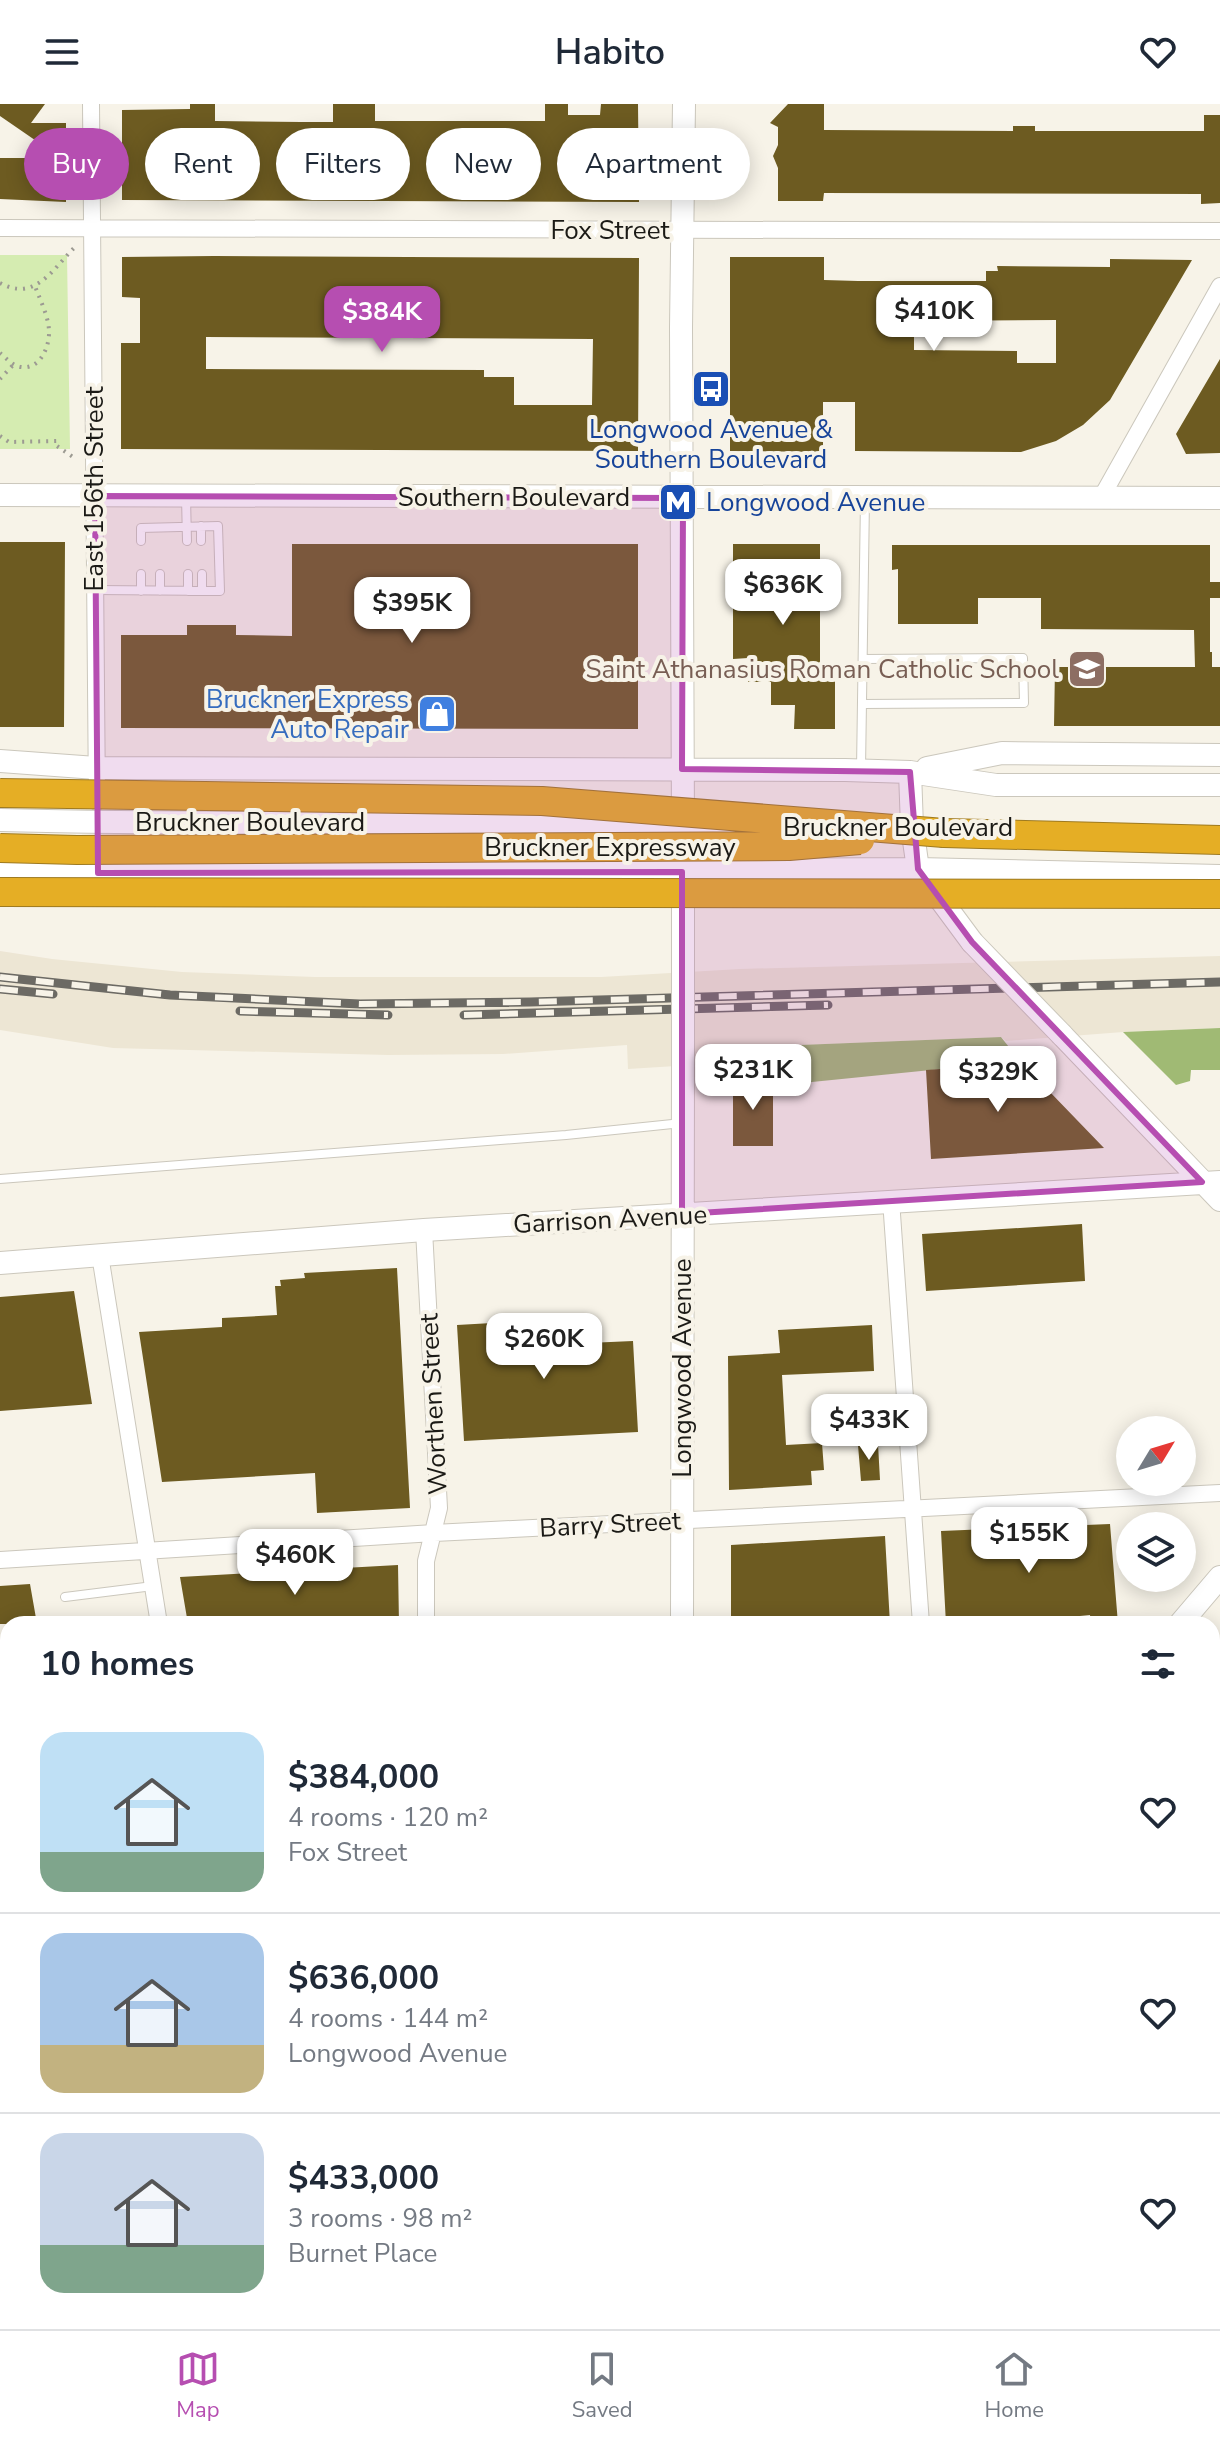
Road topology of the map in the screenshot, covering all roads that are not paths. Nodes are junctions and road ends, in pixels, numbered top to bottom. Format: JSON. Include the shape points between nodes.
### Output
{"nodes":[{"id":1,"x":91,"y":104,"type":"edge"},
{"id":2,"x":684,"y":104,"type":"edge"},
{"id":3,"x":0,"y":228,"type":"edge"},
{"id":4,"x":92,"y":229,"type":"junction"},
{"id":5,"x":682,"y":230,"type":"junction"},
{"id":6,"x":1220,"y":231,"type":"edge"},
{"id":7,"x":1220,"y":286,"type":"edge"},
{"id":8,"x":0,"y":495,"type":"edge"},
{"id":9,"x":95,"y":496,"type":"junction"},
{"id":10,"x":186,"y":496,"type":"junction"},
{"id":11,"x":683,"y":498,"type":"junction"},
{"id":12,"x":865,"y":498,"type":"junction"},
{"id":13,"x":1101,"y":498,"type":"junction"},
{"id":14,"x":1220,"y":498,"type":"edge"},
{"id":15,"x":201,"y":526,"type":"junction"},
{"id":16,"x":160,"y":527,"type":"junction"},
{"id":17,"x":186,"y":527,"type":"junction"},
{"id":18,"x":141,"y":541,"type":"dead end"},
{"id":19,"x":160,"y":541,"type":"dead end"},
{"id":20,"x":187,"y":541,"type":"dead end"},
{"id":21,"x":201,"y":541,"type":"dead end"},
{"id":22,"x":141,"y":574,"type":"dead end"},
{"id":23,"x":160,"y":574,"type":"dead end"},
{"id":24,"x":188,"y":574,"type":"dead end"},
{"id":25,"x":202,"y":574,"type":"dead end"},
{"id":26,"x":95,"y":590,"type":"junction"},
{"id":27,"x":141,"y":591,"type":"junction"},
{"id":28,"x":160,"y":591,"type":"junction"},
{"id":29,"x":188,"y":591,"type":"junction"},
{"id":30,"x":202,"y":591,"type":"junction"},
{"id":31,"x":863,"y":659,"type":"junction"},
{"id":32,"x":862,"y":704,"type":"junction"},
{"id":33,"x":1220,"y":755,"type":"edge"},
{"id":34,"x":0,"y":761,"type":"edge"},
{"id":35,"x":96,"y":768,"type":"junction"},
{"id":36,"x":682,"y":769,"type":"junction"},
{"id":37,"x":861,"y":771,"type":"junction"},
{"id":38,"x":910,"y":772,"type":"junction"},
{"id":39,"x":1220,"y":785,"type":"edge"},
{"id":40,"x":0,"y":793,"type":"edge"},
{"id":41,"x":0,"y":820,"type":"edge"},
{"id":42,"x":97,"y":823,"type":"junction"},
{"id":43,"x":912,"y":827,"type":"junction"},
{"id":44,"x":1220,"y":827,"type":"edge"},
{"id":45,"x":683,"y":830,"type":"junction"},
{"id":46,"x":944,"y":833,"type":"junction"},
{"id":47,"x":1220,"y":840,"type":"edge"},
{"id":48,"x":0,"y":848,"type":"edge"},
{"id":49,"x":0,"y":869,"type":"edge"},
{"id":50,"x":918,"y":869,"type":"junction"},
{"id":51,"x":682,"y":872,"type":"junction"},
{"id":52,"x":98,"y":873,"type":"junction"},
{"id":53,"x":1220,"y":876,"type":"edge"},
{"id":54,"x":0,"y":892,"type":"edge"},
{"id":55,"x":1220,"y":894,"type":"edge"},
{"id":56,"x":683,"y":1123,"type":"junction"},
{"id":57,"x":0,"y":1179,"type":"edge"},
{"id":58,"x":1211,"y":1182,"type":"edge"},
{"id":59,"x":891,"y":1200,"type":"junction"},
{"id":60,"x":1220,"y":1200,"type":"edge"},
{"id":61,"x":682,"y":1214,"type":"junction"},
{"id":62,"x":424,"y":1230,"type":"junction"},
{"id":63,"x":100,"y":1255,"type":"junction"},
{"id":64,"x":0,"y":1263,"type":"edge"},
{"id":65,"x":1220,"y":1493,"type":"edge"},
{"id":66,"x":911,"y":1507,"type":"junction"},
{"id":67,"x":682,"y":1520,"type":"junction"},
{"id":68,"x":434,"y":1533,"type":"junction"},
{"id":69,"x":147,"y":1550,"type":"junction"},
{"id":70,"x":0,"y":1560,"type":"edge"},
{"id":71,"x":1220,"y":1577,"type":"edge"},
{"id":72,"x":153,"y":1586,"type":"junction"},
{"id":73,"x":65,"y":1597,"type":"dead end"},
{"id":74,"x":158,"y":1616,"type":"edge"},
{"id":75,"x":426,"y":1616,"type":"edge"},
{"id":76,"x":682,"y":1616,"type":"edge"},
{"id":77,"x":920,"y":1616,"type":"edge"},
{"id":78,"x":1187,"y":1616,"type":"edge"}],
"edges":[{"from":1,"to":4,"type":"street","name":"East 156th Street"},
{"from":2,"to":5,"type":"main road","name":"Longwood Avenue"},
{"from":3,"to":4,"type":"street","name":"Fox Street"},
{"from":4,"to":5,"type":"street","name":"Fox Street"},
{"from":4,"to":9,"type":"street","name":"East 156th Street"},
{"from":5,"to":6,"type":"street","name":"Fox Street"},
{"from":5,"to":11,"type":"main road","name":"Longwood Avenue"},
{"from":7,"to":13,"type":"street"},
{"from":8,"to":9,"type":"main road","name":"Southern Boulevard"},
{"from":9,"to":10,"type":"main road","name":"Southern Boulevard"},
{"from":9,"to":26,"type":"street","name":"East 156th Street"},
{"from":10,"to":11,"type":"main road","name":"Southern Boulevard"},
{"from":10,"to":17,"type":"lane"},
{"from":11,"to":12,"type":"main road","name":"Southern Boulevard"},
{"from":11,"to":36,"type":"main road","name":"Longwood Avenue"},
{"from":12,"to":13,"type":"main road","name":"Southern Boulevard"},
{"from":12,"to":31,"type":"lane"},
{"from":13,"to":14,"type":"main road","name":"Southern Boulevard"},
{"from":15,"to":17,"type":"lane"},
{"from":15,"to":21,"type":"lane"},
{"from":15,"to":30,"type":"lane","via":[[218,526],[220,591]]},
{"from":16,"to":17,"type":"lane"},
{"from":16,"to":18,"type":"lane","via":[[141,528]]},
{"from":16,"to":19,"type":"lane"},
{"from":17,"to":20,"type":"lane"},
{"from":22,"to":27,"type":"lane"},
{"from":23,"to":28,"type":"lane"},
{"from":24,"to":29,"type":"lane"},
{"from":25,"to":30,"type":"lane"},
{"from":26,"to":27,"type":"lane"},
{"from":26,"to":35,"type":"street","name":"East 156th Street"},
{"from":27,"to":28,"type":"lane"},
{"from":28,"to":29,"type":"lane"},
{"from":29,"to":30,"type":"lane"},
{"from":31,"to":32,"type":"lane"},
{"from":31,"to":32,"type":"lane","via":[[1023,658],[1024,703]]},
{"from":32,"to":37,"type":"lane"},
{"from":33,"to":38,"type":"main road","name":"Bruckner Boulevard","via":[[1002,753]]},
{"from":34,"to":35,"type":"main road","name":"Bruckner Boulevard"},
{"from":35,"to":36,"type":"main road","name":"Bruckner Boulevard"},
{"from":35,"to":42,"type":"street","name":"East 156th Street"},
{"from":36,"to":37,"type":"main road","name":"Bruckner Boulevard"},
{"from":36,"to":45,"type":"main road","name":"Longwood Avenue"},
{"from":37,"to":38,"type":"main road","name":"Bruckner Boulevard"},
{"from":38,"to":39,"type":"main road","name":"Bruckner Boulevard","via":[[996,785]]},
{"from":38,"to":43,"type":"main road"},
{"from":40,"to":46,"type":"highway","bridge":true,"via":[[542,801]]},
{"from":41,"to":42,"type":"main road","name":"Bruckner Boulevard"},
{"from":42,"to":45,"type":"main road","name":"Bruckner Boulevard","via":[[551,822]]},
{"from":42,"to":52,"type":"street","name":"East 156th Street"},
{"from":43,"to":44,"type":"main road","name":"Bruckner Boulevard"},
{"from":43,"to":45,"type":"main road","name":"Bruckner Boulevard"},
{"from":43,"to":50,"type":"main road"},
{"from":45,"to":51,"type":"main road","name":"Longwood Avenue"},
{"from":46,"to":47,"type":"highway","name":"Bruckner Expressway"},
{"from":46,"to":48,"type":"highway","name":"Bruckner Expressway","bridge":true,"via":[[789,846]]},
{"from":49,"to":52,"type":"main road","name":"Bruckner Boulevard"},
{"from":50,"to":51,"type":"main road","name":"Bruckner Boulevard"},
{"from":50,"to":53,"type":"main road","name":"Bruckner Boulevard"},
{"from":50,"to":58,"type":"main road","bridge":true,"via":[[972,942]]},
{"from":51,"to":52,"type":"main road","name":"Bruckner Boulevard"},
{"from":51,"to":56,"type":"main road","name":"Longwood Avenue","bridge":true},
{"from":54,"to":55,"type":"highway","name":"Bruckner Expressway","bridge":true},
{"from":56,"to":57,"type":"lane"},
{"from":56,"to":61,"type":"main road","name":"Longwood Avenue"},
{"from":58,"to":59,"type":"main road","name":"Garrison Avenue"},
{"from":58,"to":60,"type":"main road"},
{"from":59,"to":61,"type":"main road","name":"Garrison Avenue"},
{"from":59,"to":66,"type":"street"},
{"from":61,"to":62,"type":"main road","name":"Garrison Avenue"},
{"from":61,"to":67,"type":"main road","name":"Longwood Avenue"},
{"from":62,"to":63,"type":"main road","name":"Garrison Avenue"},
{"from":62,"to":68,"type":"street","name":"Worthen Street","via":[[439,1508]]},
{"from":63,"to":64,"type":"main road","name":"Garrison Avenue"},
{"from":63,"to":69,"type":"street"},
{"from":65,"to":66,"type":"street","name":"Barry Street"},
{"from":66,"to":67,"type":"street","name":"Barry Street"},
{"from":66,"to":77,"type":"street"},
{"from":67,"to":68,"type":"street","name":"Barry Street"},
{"from":67,"to":76,"type":"main road","name":"Longwood Avenue"},
{"from":68,"to":69,"type":"street","name":"Barry Street"},
{"from":68,"to":75,"type":"street","name":"Worthen Street","via":[[426,1561]]},
{"from":69,"to":70,"type":"street","name":"Barry Street"},
{"from":69,"to":72,"type":"street"},
{"from":71,"to":78,"type":"main road"},
{"from":72,"to":73,"type":"lane"},
{"from":72,"to":74,"type":"street"}]}
